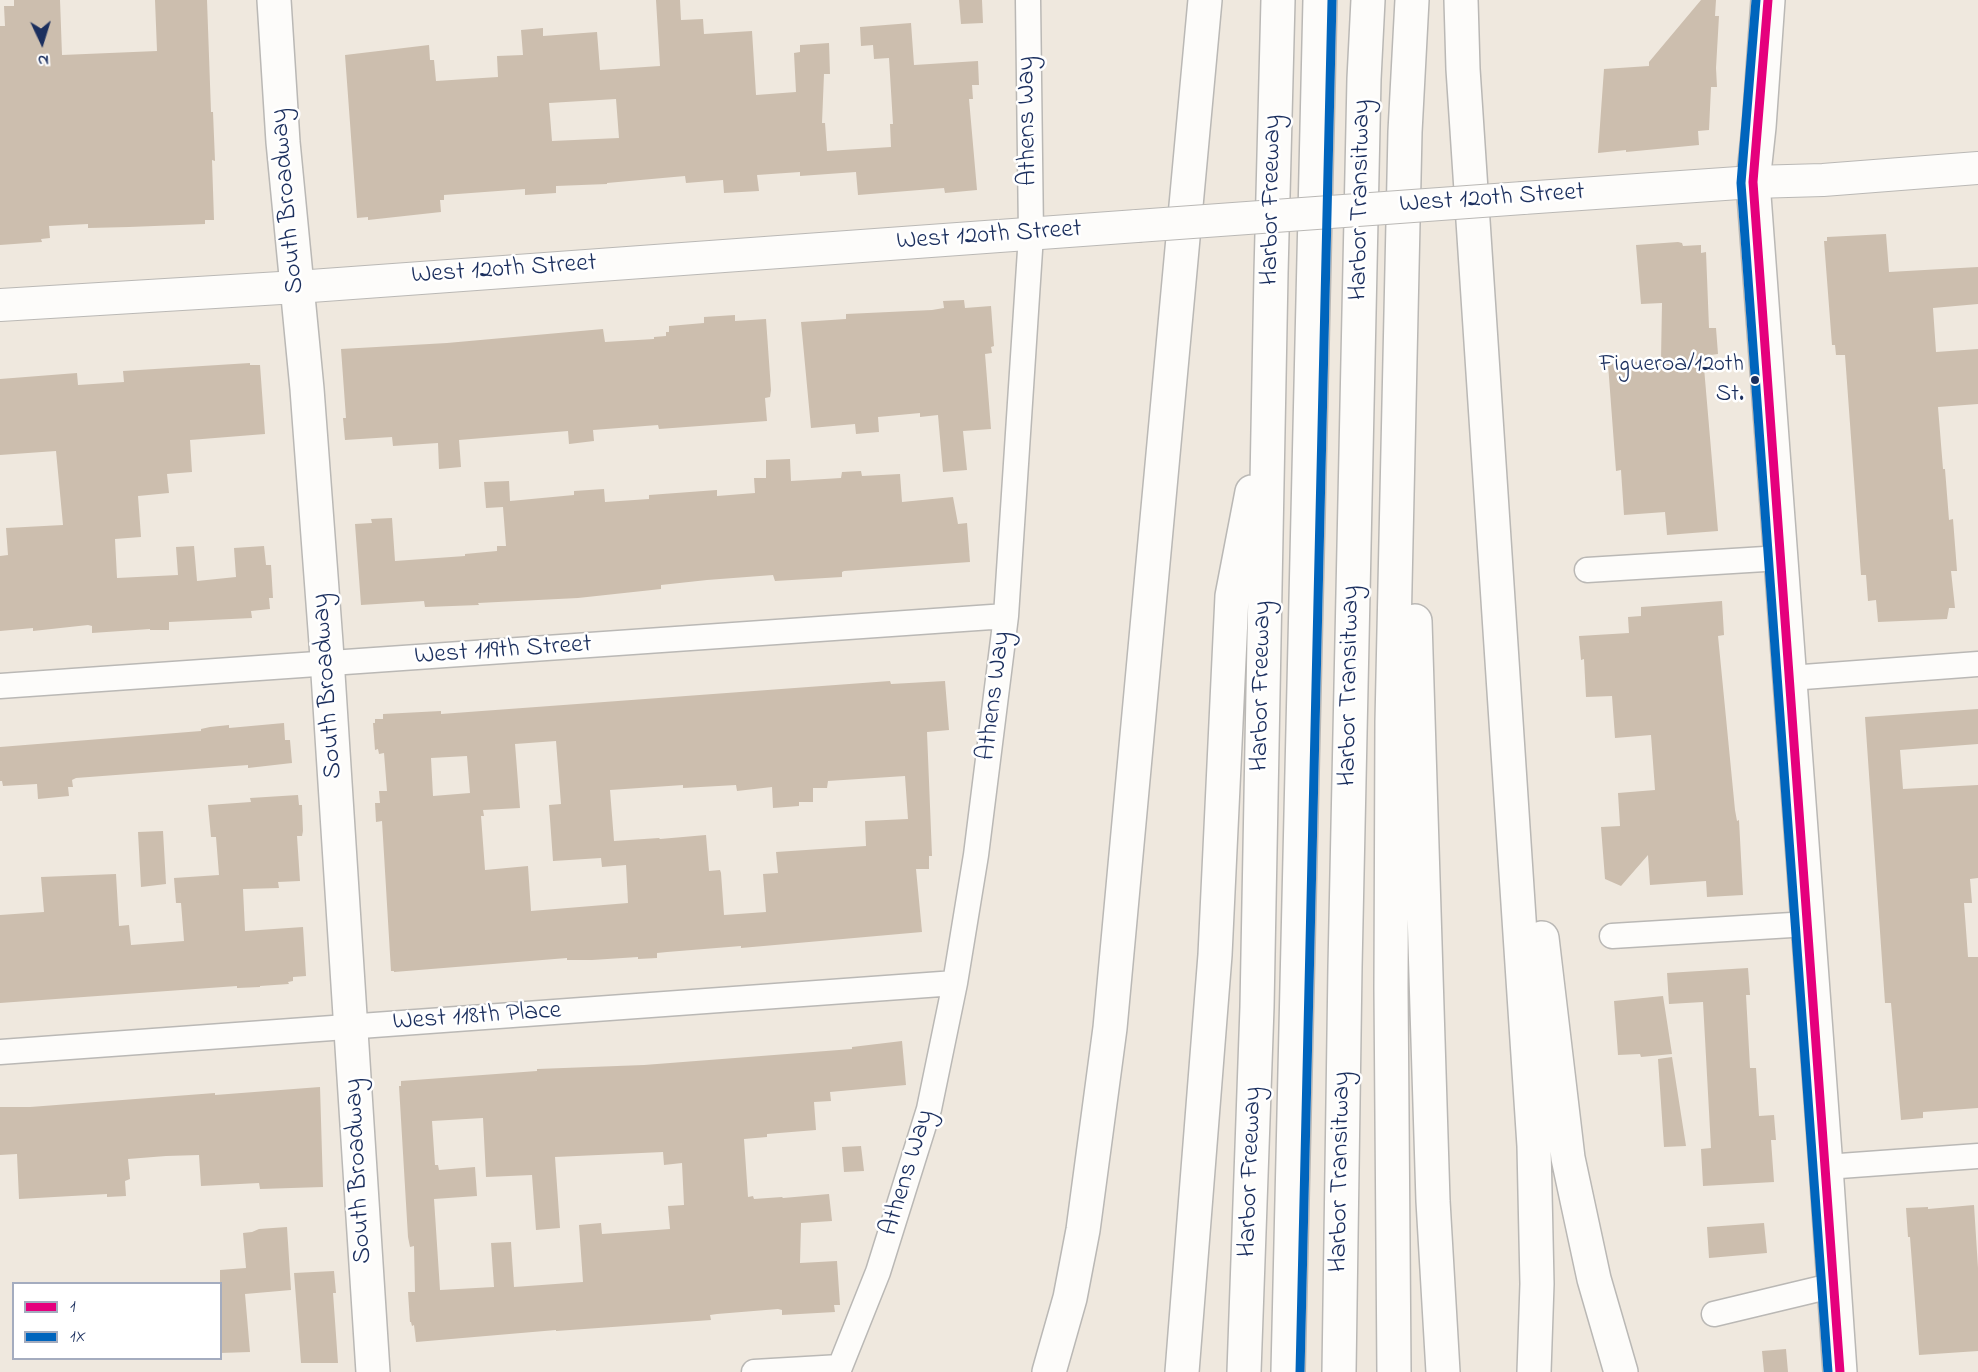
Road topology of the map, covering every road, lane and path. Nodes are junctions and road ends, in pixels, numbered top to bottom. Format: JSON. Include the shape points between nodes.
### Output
{"nodes":[{"id":1,"x":274,"y":0,"type":"edge"},
{"id":2,"x":1028,"y":0,"type":"edge"},
{"id":3,"x":1205,"y":0,"type":"edge"},
{"id":4,"x":1278,"y":0,"type":"edge"},
{"id":5,"x":1320,"y":0,"type":"edge"},
{"id":6,"x":1368,"y":0,"type":"edge"},
{"id":7,"x":1412,"y":0,"type":"edge"},
{"id":8,"x":1461,"y":0,"type":"edge"},
{"id":9,"x":1768,"y":0,"type":"edge"},
{"id":10,"x":1978,"y":168,"type":"edge"},
{"id":11,"x":1753,"y":182,"type":"junction"},
{"id":12,"x":1030,"y":234,"type":"junction"},
{"id":13,"x":1403,"y":274,"type":"junction"},
{"id":14,"x":297,"y":287,"type":"junction"},
{"id":15,"x":0,"y":305,"type":"edge"},
{"id":16,"x":1268,"y":404,"type":"junction"},
{"id":17,"x":1492,"y":496,"type":"junction"},
{"id":18,"x":1781,"y":558,"type":"junction"},
{"id":19,"x":1587,"y":570,"type":"dead end"},
{"id":20,"x":1006,"y":616,"type":"junction"},
{"id":21,"x":1978,"y":664,"type":"edge"},
{"id":22,"x":328,"y":665,"type":"junction"},
{"id":23,"x":1790,"y":678,"type":"junction"},
{"id":24,"x":0,"y":687,"type":"edge"},
{"id":25,"x":1808,"y":924,"type":"junction"},
{"id":26,"x":1612,"y":936,"type":"dead end"},
{"id":27,"x":955,"y":983,"type":"junction"},
{"id":28,"x":352,"y":1027,"type":"junction"},
{"id":29,"x":0,"y":1052,"type":"edge"},
{"id":30,"x":1978,"y":1156,"type":"edge"},
{"id":31,"x":1826,"y":1167,"type":"junction"},
{"id":32,"x":1834,"y":1285,"type":"junction"},
{"id":33,"x":1186,"y":1306,"type":"junction"},
{"id":34,"x":1714,"y":1314,"type":"dead end"},
{"id":35,"x":839,"y":1370,"type":"edge"},
{"id":36,"x":373,"y":1372,"type":"edge"},
{"id":37,"x":754,"y":1372,"type":"edge"},
{"id":38,"x":1049,"y":1372,"type":"edge"},
{"id":39,"x":1176,"y":1372,"type":"edge"},
{"id":40,"x":1182,"y":1372,"type":"edge"},
{"id":41,"x":1244,"y":1372,"type":"edge"},
{"id":42,"x":1288,"y":1372,"type":"edge"},
{"id":43,"x":1339,"y":1372,"type":"edge"},
{"id":44,"x":1394,"y":1372,"type":"edge"},
{"id":45,"x":1443,"y":1372,"type":"edge"},
{"id":46,"x":1534,"y":1372,"type":"edge"},
{"id":47,"x":1621,"y":1372,"type":"edge"},
{"id":48,"x":1840,"y":1372,"type":"edge"}],
"edges":[{"from":1,"to":14,"type":"main road","name":"South Broadway"},
{"from":2,"to":12,"type":"street","name":"Athens Way"},
{"from":3,"to":38,"type":"main road","via":[[1110,1028],[1083,1230],[1070,1298]]},
{"from":4,"to":16,"type":"main road","name":"Harbor Freeway"},
{"from":5,"to":42,"type":"main road","name":"Harbor Transitway"},
{"from":6,"to":43,"type":"main road","name":"Harbor Transitway","via":[[1345,943]]},
{"from":7,"to":13,"type":"main road"},
{"from":8,"to":17,"type":"main road"},
{"from":9,"to":11,"type":"main road"},
{"from":10,"to":11,"type":"street","name":"West 120th Street"},
{"from":11,"to":12,"type":"street","name":"West 120th Street","bridge":true},
{"from":11,"to":18,"type":"main road"},
{"from":12,"to":14,"type":"street","name":"West 120th Street"},
{"from":12,"to":20,"type":"street","name":"Athens Way"},
{"from":13,"to":44,"type":"main road","via":[[1392,722]]},
{"from":13,"to":45,"type":"main road","via":[[1433,1201]]},
{"from":14,"to":15,"type":"street","name":"West 120th Street"},
{"from":14,"to":22,"type":"main road","name":"South Broadway"},
{"from":16,"to":33,"type":"main road","via":[[1232,596],[1215,955]]},
{"from":16,"to":41,"type":"main road","name":"Harbor Freeway","via":[[1257,1007]]},
{"from":17,"to":46,"type":"main road","via":[[1533,1136],[1537,1284]]},
{"from":17,"to":47,"type":"main road","via":[[1563,1126],[1587,1251]]},
{"from":18,"to":19,"type":"street"},
{"from":18,"to":23,"type":"main road"},
{"from":20,"to":22,"type":"street","name":"West 119th Street"},
{"from":20,"to":27,"type":"street","name":"Athens Way","via":[[976,855]]},
{"from":21,"to":23,"type":"street"},
{"from":22,"to":24,"type":"street","name":"West 119th Street"},
{"from":22,"to":28,"type":"main road","name":"South Broadway"},
{"from":23,"to":25,"type":"main road"},
{"from":25,"to":26,"type":"street"},
{"from":25,"to":31,"type":"main road"},
{"from":27,"to":28,"type":"street","name":"West 118th Place"},
{"from":27,"to":35,"type":"street","name":"Athens Way","via":[[929,1110],[879,1272]]},
{"from":28,"to":29,"type":"street","name":"West 118th Place"},
{"from":28,"to":36,"type":"main road","name":"South Broadway"},
{"from":30,"to":31,"type":"street"},
{"from":31,"to":32,"type":"main road"},
{"from":32,"to":34,"type":"street"},
{"from":32,"to":48,"type":"main road"},
{"from":33,"to":39,"type":"main road"},
{"from":33,"to":40,"type":"main road"},
{"from":35,"to":37,"type":"street"}]}
